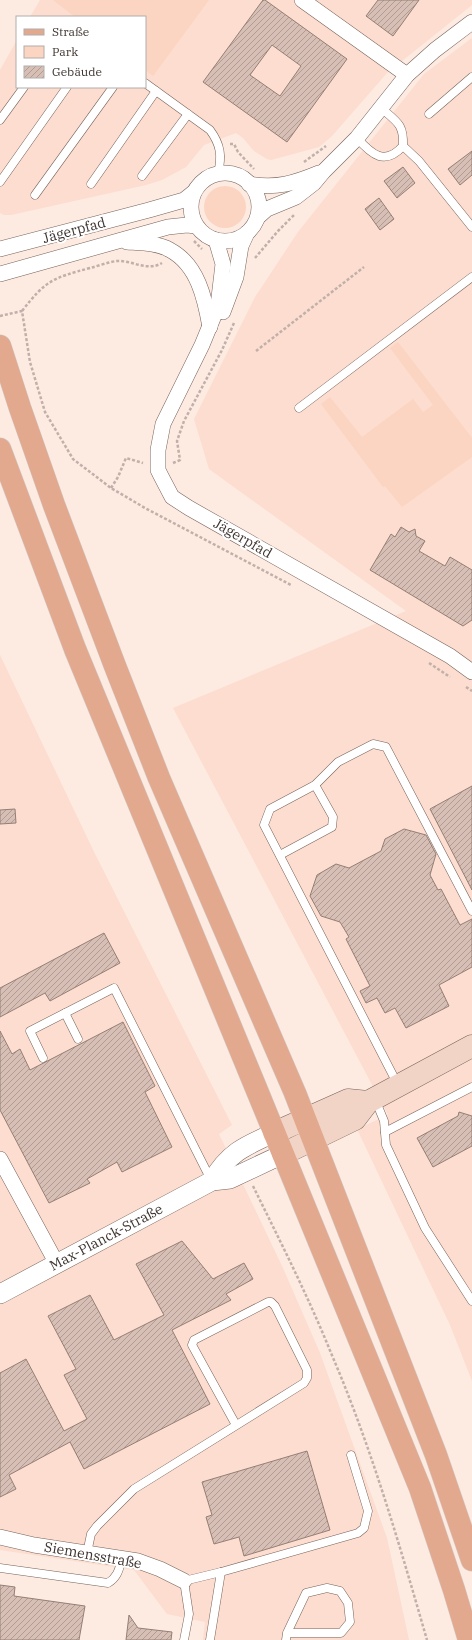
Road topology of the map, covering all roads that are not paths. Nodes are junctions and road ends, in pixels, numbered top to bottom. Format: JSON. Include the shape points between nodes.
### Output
{"nodes":[{"id":1,"x":302,"y":0,"type":"edge"},
{"id":2,"x":472,"y":22,"type":"edge"},
{"id":3,"x":407,"y":75,"type":"junction"},
{"id":4,"x":472,"y":77,"type":"edge"},
{"id":5,"x":146,"y":84,"type":"edge"},
{"id":6,"x":23,"y":88,"type":"edge"},
{"id":7,"x":66,"y":88,"type":"edge"},
{"id":8,"x":111,"y":88,"type":"edge"},
{"id":9,"x":156,"y":91,"type":"junction"},
{"id":10,"x":381,"y":108,"type":"junction"},
{"id":11,"x":188,"y":114,"type":"junction"},
{"id":12,"x":429,"y":114,"type":"dead end"},
{"id":13,"x":0,"y":120,"type":"edge"},
{"id":14,"x":357,"y":138,"type":"junction"},
{"id":15,"x":403,"y":146,"type":"junction"},
{"id":16,"x":324,"y":171,"type":"junction"},
{"id":17,"x":218,"y":174,"type":"junction"},
{"id":18,"x":142,"y":176,"type":"dead end"},
{"id":19,"x":253,"y":177,"type":"junction"},
{"id":20,"x":0,"y":182,"type":"edge"},
{"id":21,"x":91,"y":184,"type":"dead end"},
{"id":22,"x":194,"y":192,"type":"junction"},
{"id":23,"x":35,"y":195,"type":"dead end"},
{"id":24,"x":258,"y":217,"type":"junction"},
{"id":25,"x":472,"y":227,"type":"edge"},
{"id":26,"x":194,"y":233,"type":"junction"},
{"id":27,"x":247,"y":233,"type":"junction"},
{"id":28,"x":216,"y":240,"type":"junction"},
{"id":29,"x":118,"y":241,"type":"junction"},
{"id":30,"x":0,"y":250,"type":"edge"},
{"id":31,"x":230,"y":264,"type":"junction"},
{"id":32,"x":0,"y":274,"type":"edge"},
{"id":33,"x":472,"y":277,"type":"edge"},
{"id":34,"x":210,"y":328,"type":"junction"},
{"id":35,"x":0,"y":346,"type":"edge"},
{"id":36,"x":299,"y":408,"type":"dead end"},
{"id":37,"x":0,"y":449,"type":"edge"},
{"id":38,"x":472,"y":672,"type":"edge"},
{"id":39,"x":315,"y":785,"type":"junction"},
{"id":40,"x":280,"y":855,"type":"junction"},
{"id":41,"x":472,"y":911,"type":"edge"},
{"id":42,"x":65,"y":1013,"type":"junction"},
{"id":43,"x":78,"y":1039,"type":"dead end"},
{"id":44,"x":472,"y":1046,"type":"edge"},
{"id":45,"x":43,"y":1058,"type":"dead end"},
{"id":46,"x":398,"y":1086,"type":"junction"},
{"id":47,"x":472,"y":1087,"type":"edge"},
{"id":48,"x":371,"y":1100,"type":"junction"},
{"id":49,"x":305,"y":1119,"type":"junction"},
{"id":50,"x":385,"y":1132,"type":"junction"},
{"id":51,"x":274,"y":1133,"type":"junction"},
{"id":52,"x":313,"y":1140,"type":"junction"},
{"id":53,"x":283,"y":1154,"type":"junction"},
{"id":54,"x":0,"y":1159,"type":"edge"},
{"id":55,"x":212,"y":1180,"type":"junction"},
{"id":56,"x":57,"y":1264,"type":"junction"},
{"id":57,"x":0,"y":1294,"type":"edge"},
{"id":58,"x":472,"y":1301,"type":"edge"},
{"id":59,"x":236,"y":1425,"type":"junction"},
{"id":60,"x":352,"y":1454,"type":"dead end"},
{"id":61,"x":0,"y":1537,"type":"edge"},
{"id":62,"x":87,"y":1553,"type":"junction"},
{"id":63,"x":122,"y":1558,"type":"junction"},
{"id":64,"x":472,"y":1560,"type":"edge"},
{"id":65,"x":0,"y":1568,"type":"edge"},
{"id":66,"x":221,"y":1572,"type":"junction"},
{"id":67,"x":184,"y":1581,"type":"junction"},
{"id":68,"x":287,"y":1636,"type":"edge"},
{"id":69,"x":184,"y":1640,"type":"edge"},
{"id":70,"x":210,"y":1640,"type":"edge"},
{"id":71,"x":469,"y":1640,"type":"edge"}],
"edges":[{"from":1,"to":3,"type":"street"},
{"from":2,"to":3,"type":"street"},
{"from":3,"to":10,"type":"street"},
{"from":4,"to":12,"type":"lane"},
{"from":5,"to":9,"type":"lane"},
{"from":6,"to":13,"type":"lane"},
{"from":7,"to":20,"type":"lane"},
{"from":8,"to":23,"type":"lane"},
{"from":9,"to":11,"type":"lane"},
{"from":9,"to":21,"type":"lane"},
{"from":10,"to":14,"type":"street"},
{"from":10,"to":15,"type":"lane","via":[[398,123],[404,133]]},
{"from":11,"to":17,"type":"lane","via":[[210,130],[218,141]]},
{"from":11,"to":18,"type":"lane"},
{"from":14,"to":15,"type":"lane","via":[[376,156],[396,154]]},
{"from":14,"to":16,"type":"street"},
{"from":15,"to":25,"type":"lane","via":[[419,161]]},
{"from":16,"to":19,"type":"street","via":[[280,186],[263,187]]},
{"from":16,"to":24,"type":"street","via":[[314,183],[296,196],[267,209]]},
{"from":17,"to":19,"type":"street","via":[[230,173]]},
{"from":17,"to":22,"type":"street","via":[[205,179]]},
{"from":19,"to":24,"type":"street","via":[[258,199]]},
{"from":22,"to":26,"type":"street","via":[[190,204]]},
{"from":22,"to":30,"type":"street","name":"Jägerpfad","via":[[184,200]]},
{"from":24,"to":27,"type":"street"},
{"from":26,"to":28,"type":"street","via":[[202,233]]},
{"from":26,"to":29,"type":"street","via":[[187,225],[168,227]]},
{"from":27,"to":28,"type":"street","via":[[227,242]]},
{"from":27,"to":31,"type":"street","name":"Jägerpfad"},
{"from":28,"to":31,"type":"street"},
{"from":29,"to":32,"type":"street"},
{"from":29,"to":34,"type":"street","via":[[169,249],[182,258],[195,276],[205,298]]},
{"from":31,"to":34,"type":"street","name":"Jägerpfad","via":[[232,291],[223,312]]},
{"from":33,"to":36,"type":"lane"},
{"from":34,"to":38,"type":"street","name":"Jägerpfad","via":[[163,424],[158,450],[158,470],[172,496],[443,652]]},
{"from":35,"to":49,"type":"main road","via":[[54,505],[153,764]]},
{"from":37,"to":51,"type":"main road","via":[[74,649]]},
{"from":39,"to":40,"type":"lane","via":[[270,809],[264,825]]},
{"from":39,"to":40,"type":"lane","via":[[333,817],[332,827]]},
{"from":39,"to":41,"type":"lane","via":[[338,762],[373,744],[386,747]]},
{"from":40,"to":46,"type":"lane"},
{"from":42,"to":43,"type":"lane"},
{"from":42,"to":45,"type":"lane","via":[[30,1031]]},
{"from":42,"to":55,"type":"lane","via":[[114,988]]},
{"from":44,"to":46,"type":"main road","name":"Max-Planck-Straße"},
{"from":46,"to":48,"type":"main road","name":"Max-Planck-Straße"},
{"from":47,"to":50,"type":"lane"},
{"from":48,"to":49,"type":"main road","name":"Max-Planck-Straße","via":[[348,1100]]},
{"from":48,"to":50,"type":"lane","via":[[384,1121]]},
{"from":48,"to":52,"type":"main road","name":"Max-Planck-Straße","via":[[355,1119]]},
{"from":49,"to":51,"type":"main road","name":"Max-Planck-Straße"},
{"from":49,"to":52,"type":"main road"},
{"from":50,"to":58,"type":"lane","via":[[386,1145],[425,1228]]},
{"from":51,"to":53,"type":"main road"},
{"from":51,"to":55,"type":"street","name":"Max-Planck-Straße","via":[[233,1154]]},
{"from":52,"to":53,"type":"main road","name":"Max-Planck-Straße"},
{"from":52,"to":64,"type":"main road","via":[[436,1455]]},
{"from":53,"to":55,"type":"street","name":"Max-Planck-Straße","via":[[230,1179]]},
{"from":53,"to":71,"type":"main road","via":[[420,1488]]},
{"from":54,"to":56,"type":"street"},
{"from":55,"to":56,"type":"street","name":"Max-Planck-Straße"},
{"from":56,"to":57,"type":"street","name":"Max-Planck-Straße"},
{"from":59,"to":59,"type":"lane","via":[[307,1378],[307,1370],[271,1302],[194,1340],[192,1345]]},
{"from":59,"to":62,"type":"lane","via":[[134,1489],[91,1534]]},
{"from":60,"to":66,"type":"lane","via":[[368,1511],[364,1528],[358,1532]]},
{"from":61,"to":62,"type":"street","name":"Siemensstraße"},
{"from":62,"to":63,"type":"street","name":"Siemensstraße"},
{"from":63,"to":65,"type":"lane","via":[[118,1575],[108,1583]]},
{"from":63,"to":67,"type":"street","name":"Siemensstraße","via":[[160,1569]]},
{"from":66,"to":67,"type":"lane"},
{"from":66,"to":70,"type":"lane"},
{"from":67,"to":69,"type":"lane","via":[[189,1614]]},
{"from":68,"to":68,"type":"lane","via":[[306,1593],[327,1588],[340,1591],[348,1603],[350,1622],[341,1633]]}]}
